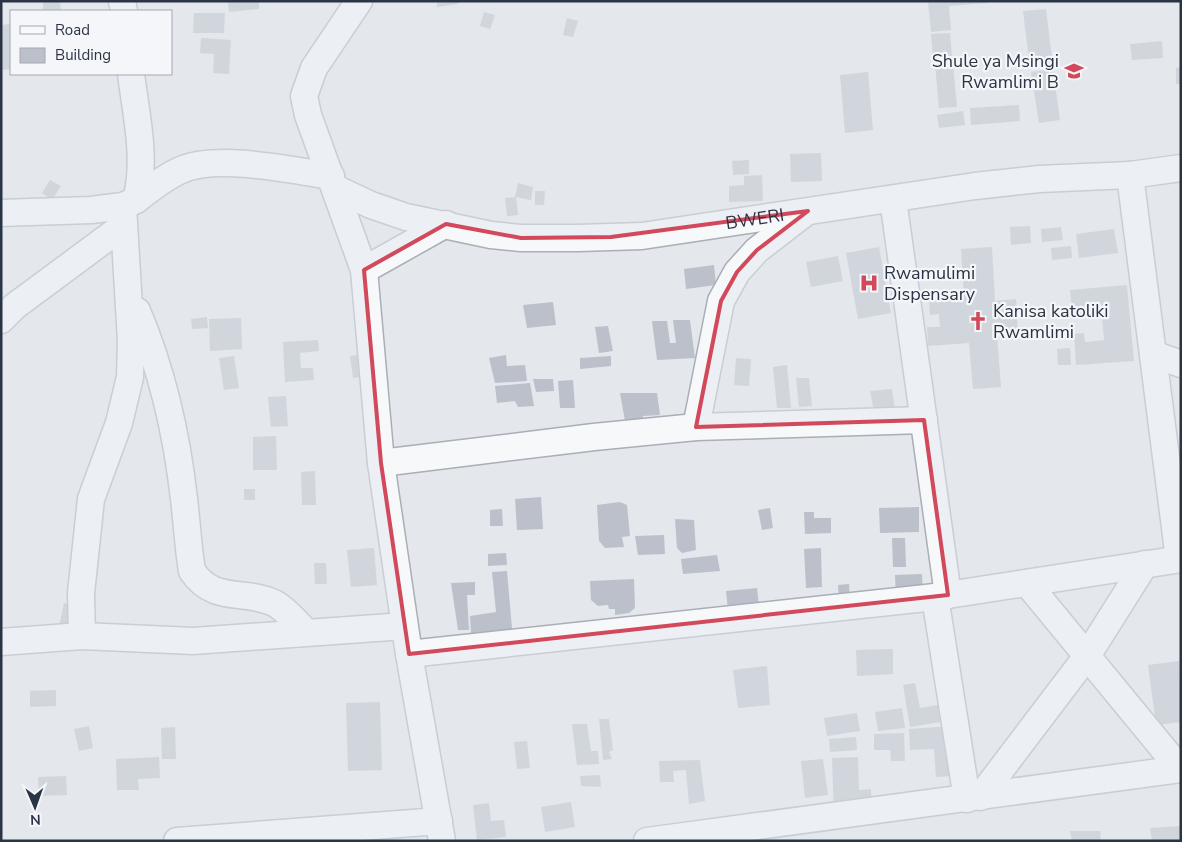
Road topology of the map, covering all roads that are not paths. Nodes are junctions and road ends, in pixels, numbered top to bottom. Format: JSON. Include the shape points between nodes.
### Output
{"nodes":[{"id":1,"x":359,"y":1,"type":"edge"},
{"id":2,"x":131,"y":75,"type":"edge"},
{"id":3,"x":1181,"y":168,"type":"edge"},
{"id":4,"x":1130,"y":175,"type":"junction"},
{"id":5,"x":333,"y":182,"type":"junction"},
{"id":6,"x":893,"y":199,"type":"junction"},
{"id":7,"x":127,"y":210,"type":"junction"},
{"id":8,"x":808,"y":211,"type":"junction"},
{"id":9,"x":1,"y":213,"type":"edge"},
{"id":10,"x":446,"y":224,"type":"junction"},
{"id":11,"x":364,"y":270,"type":"junction"},
{"id":12,"x":128,"y":293,"type":"junction"},
{"id":13,"x":6,"y":308,"type":"edge"},
{"id":14,"x":1153,"y":354,"type":"junction"},
{"id":15,"x":1181,"y":364,"type":"edge"},
{"id":16,"x":1181,"y":374,"type":"edge"},
{"id":17,"x":1158,"y":391,"type":"junction"},
{"id":18,"x":924,"y":420,"type":"junction"},
{"id":19,"x":696,"y":427,"type":"junction"},
{"id":20,"x":381,"y":463,"type":"junction"},
{"id":21,"x":1180,"y":559,"type":"edge"},
{"id":22,"x":1146,"y":564,"type":"junction"},
{"id":23,"x":1027,"y":583,"type":"junction"},
{"id":24,"x":941,"y":596,"type":"junction"},
{"id":25,"x":404,"y":626,"type":"junction"},
{"id":26,"x":306,"y":632,"type":"junction"},
{"id":27,"x":82,"y":636,"type":"junction"},
{"id":28,"x":1,"y":642,"type":"edge"},
{"id":29,"x":408,"y":654,"type":"junction"},
{"id":30,"x":1088,"y":656,"type":"junction"},
{"id":31,"x":1180,"y":769,"type":"edge"},
{"id":32,"x":973,"y":798,"type":"junction"},
{"id":33,"x":441,"y":831,"type":"edge"},
{"id":34,"x":656,"y":840,"type":"edge"},
{"id":35,"x":177,"y":841,"type":"edge"}],
"edges":[{"from":1,"to":5,"type":"street","via":[[314,68],[304,96]]},
{"from":2,"to":7,"type":"street","via":[[141,165],[140,184]]},
{"from":3,"to":4,"type":"street","name":"BWERI"},
{"from":4,"to":6,"type":"street","name":"BWERI","via":[[1039,180]]},
{"from":4,"to":14,"type":"street"},
{"from":5,"to":7,"type":"street","name":"BWERI","via":[[238,164],[206,164],[182,169]]},
{"from":5,"to":10,"type":"street","name":"BWERI","via":[[371,205],[406,217]]},
{"from":5,"to":11,"type":"street"},
{"from":6,"to":8,"type":"street","name":"BWERI"},
{"from":6,"to":18,"type":"street"},
{"from":7,"to":9,"type":"street"},
{"from":7,"to":12,"type":"street"},
{"from":7,"to":13,"type":"street","name":"BWERI"},
{"from":8,"to":10,"type":"street","name":"BWERI","via":[[642,236],[594,238],[522,238],[491,235]]},
{"from":8,"to":19,"type":"street","via":[[757,250],[737,272],[721,301]]},
{"from":10,"to":11,"type":"street"},
{"from":11,"to":20,"type":"street"},
{"from":12,"to":26,"type":"street","via":[[147,334],[164,392],[184,498],[192,571],[208,587],[226,594],[274,603]]},
{"from":12,"to":27,"type":"street","via":[[130,377],[119,423],[91,499],[82,593]]},
{"from":14,"to":15,"type":"street"},
{"from":14,"to":17,"type":"street"},
{"from":16,"to":17,"type":"street"},
{"from":17,"to":21,"type":"street"},
{"from":18,"to":19,"type":"street"},
{"from":18,"to":24,"type":"street"},
{"from":19,"to":20,"type":"street"},
{"from":20,"to":25,"type":"street"},
{"from":21,"to":22,"type":"street"},
{"from":22,"to":23,"type":"street"},
{"from":22,"to":30,"type":"street"},
{"from":23,"to":24,"type":"street"},
{"from":23,"to":30,"type":"street"},
{"from":24,"to":29,"type":"street"},
{"from":24,"to":32,"type":"street"},
{"from":25,"to":26,"type":"street"},
{"from":25,"to":29,"type":"street"},
{"from":26,"to":27,"type":"street","via":[[192,641]]},
{"from":27,"to":28,"type":"street"},
{"from":29,"to":33,"type":"street"},
{"from":30,"to":31,"type":"street"},
{"from":30,"to":32,"type":"street"},
{"from":31,"to":32,"type":"street"},
{"from":32,"to":34,"type":"street"},
{"from":33,"to":35,"type":"street"}]}
